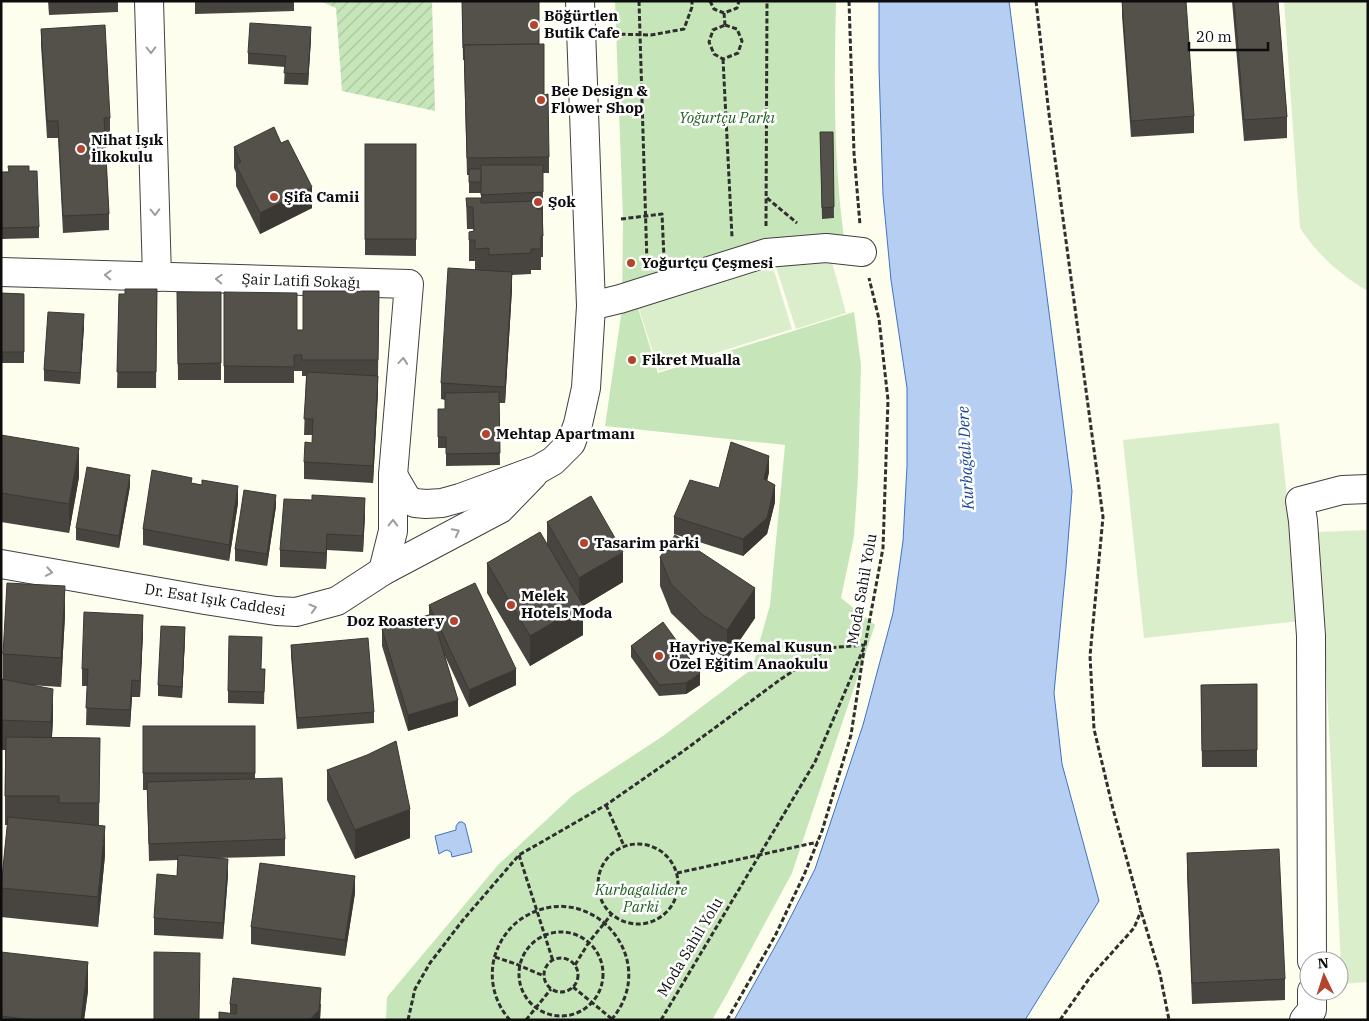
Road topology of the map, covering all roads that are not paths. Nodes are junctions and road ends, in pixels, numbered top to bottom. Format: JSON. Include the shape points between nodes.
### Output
{"nodes":[{"id":1,"x":149,"y":1,"type":"edge"},
{"id":2,"x":580,"y":1,"type":"edge"},
{"id":3,"x":862,"y":252,"type":"road end"},
{"id":4,"x":1,"y":272,"type":"edge"},
{"id":5,"x":157,"y":277,"type":"junction"},
{"id":6,"x":591,"y":306,"type":"junction"},
{"id":7,"x":539,"y":469,"type":"junction"},
{"id":8,"x":393,"y":475,"type":"junction"},
{"id":9,"x":1368,"y":489,"type":"edge"},
{"id":10,"x":1,"y":564,"type":"edge"},
{"id":11,"x":383,"y":571,"type":"junction"},
{"id":12,"x":1312,"y":951,"type":"edge"},
{"id":13,"x":1312,"y":1001,"type":"edge"},
{"id":14,"x":1304,"y":1020,"type":"edge"}],
"edges":[{"from":1,"to":5,"type":"street","one_way":true},
{"from":2,"to":6,"type":"street"},
{"from":3,"to":6,"type":"street","via":[[826,248],[766,252]]},
{"from":5,"to":4,"type":"street","name":"Şair Latifi Sokağı","one_way":true},
{"from":8,"to":5,"type":"street","name":"Şair Latifi Sokağı","one_way":true,"via":[[409,284]]},
{"from":6,"to":7,"type":"street","via":[[586,388],[578,424],[571,443],[553,461]]},
{"from":7,"to":8,"type":"street","via":[[460,498],[426,504],[415,504],[407,499]]},
{"from":11,"to":7,"type":"street","name":"Dr. Esat Işık Caddesi","one_way":true,"via":[[500,509]]},
{"from":11,"to":8,"type":"street","name":"Şair Latifi Sokağı","one_way":true,"via":[[393,531]]},
{"from":9,"to":12,"type":"street","via":[[1342,490],[1300,500],[1311,636]]},
{"from":10,"to":11,"type":"street","name":"Dr. Esat Işık Caddesi","one_way":true,"via":[[205,600],[296,612],[338,601]]},
{"from":13,"to":14,"type":"street","via":[[1312,1010]]}]}
